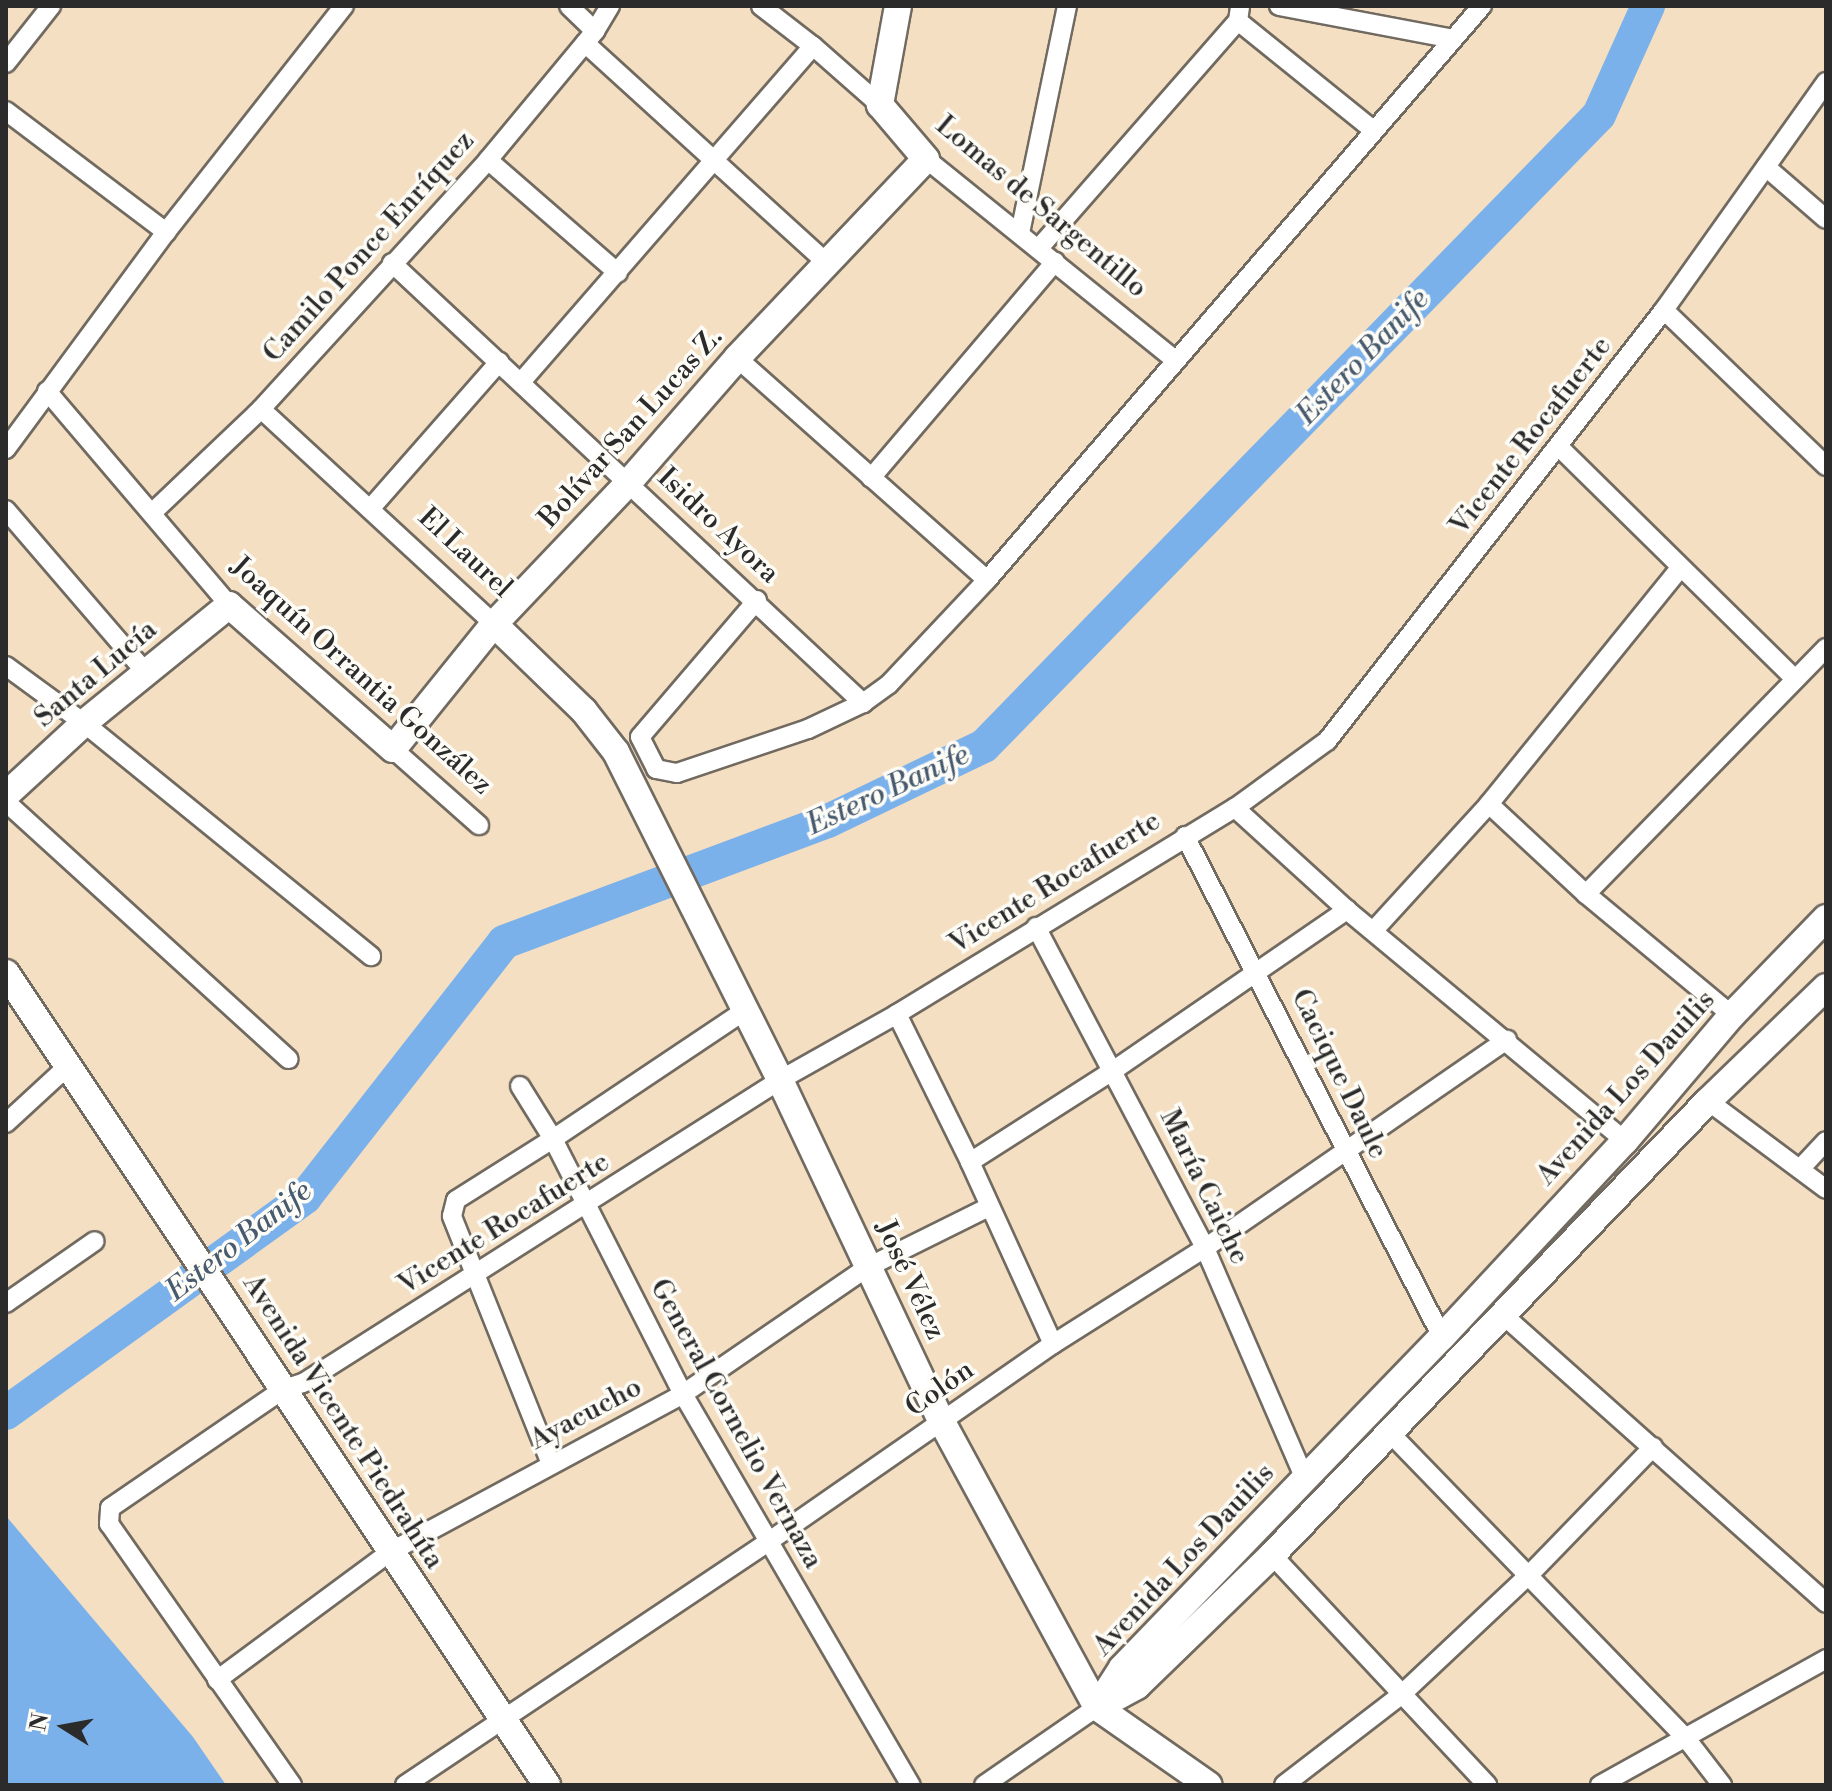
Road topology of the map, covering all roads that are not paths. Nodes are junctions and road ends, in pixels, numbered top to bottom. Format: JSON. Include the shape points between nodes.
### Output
{"nodes":[{"id":1,"x":51,"y":6,"type":"edge"},
{"id":2,"x":344,"y":6,"type":"edge"},
{"id":3,"x":569,"y":6,"type":"edge"},
{"id":4,"x":610,"y":6,"type":"edge"},
{"id":5,"x":898,"y":6,"type":"edge"},
{"id":6,"x":1067,"y":6,"type":"edge"},
{"id":7,"x":1279,"y":6,"type":"edge"},
{"id":8,"x":1482,"y":6,"type":"edge"},
{"id":9,"x":763,"y":7,"type":"edge"},
{"id":10,"x":1239,"y":14,"type":"edge"},
{"id":11,"x":590,"y":37,"type":"junction"},
{"id":12,"x":1453,"y":39,"type":"junction"},
{"id":13,"x":813,"y":46,"type":"junction"},
{"id":14,"x":6,"y":63,"type":"edge"},
{"id":15,"x":1826,"y":82,"type":"edge"},
{"id":16,"x":880,"y":105,"type":"junction"},
{"id":17,"x":6,"y":111,"type":"edge"},
{"id":18,"x":1373,"y":130,"type":"junction"},
{"id":19,"x":926,"y":159,"type":"junction"},
{"id":20,"x":488,"y":160,"type":"junction"},
{"id":21,"x":714,"y":162,"type":"junction"},
{"id":22,"x":1766,"y":167,"type":"junction"},
{"id":23,"x":1826,"y":219,"type":"edge"},
{"id":24,"x":166,"y":232,"type":"junction"},
{"id":25,"x":1020,"y":233,"type":"junction"},
{"id":26,"x":1039,"y":248,"type":"junction"},
{"id":27,"x":826,"y":262,"type":"junction"},
{"id":28,"x":1055,"y":262,"type":"junction"},
{"id":29,"x":392,"y":263,"type":"junction"},
{"id":30,"x":618,"y":273,"type":"junction"},
{"id":31,"x":1664,"y":310,"type":"junction"},
{"id":32,"x":737,"y":358,"type":"junction"},
{"id":33,"x":1174,"y":359,"type":"junction"},
{"id":34,"x":499,"y":362,"type":"junction"},
{"id":35,"x":521,"y":382,"type":"junction"},
{"id":36,"x":47,"y":391,"type":"junction"},
{"id":37,"x":261,"y":409,"type":"junction"},
{"id":38,"x":6,"y":416,"type":"edge"},
{"id":39,"x":20,"y":430,"type":"junction"},
{"id":40,"x":1559,"y":447,"type":"junction"},
{"id":41,"x":6,"y":449,"type":"edge"},
{"id":42,"x":1826,"y":466,"type":"edge"},
{"id":43,"x":871,"y":478,"type":"junction"},
{"id":44,"x":629,"y":482,"type":"junction"},
{"id":45,"x":370,"y":509,"type":"junction"},
{"id":46,"x":6,"y":510,"type":"edge"},
{"id":47,"x":153,"y":512,"type":"junction"},
{"id":48,"x":1680,"y":568,"type":"junction"},
{"id":49,"x":987,"y":580,"type":"junction"},
{"id":50,"x":757,"y":600,"type":"junction"},
{"id":51,"x":229,"y":605,"type":"junction"},
{"id":52,"x":494,"y":624,"type":"junction"},
{"id":53,"x":1826,"y":648,"type":"edge"},
{"id":54,"x":6,"y":666,"type":"edge"},
{"id":55,"x":146,"y":673,"type":"junction"},
{"id":56,"x":1795,"y":679,"type":"junction"},
{"id":57,"x":863,"y":703,"type":"junction"},
{"id":58,"x":84,"y":723,"type":"junction"},
{"id":59,"x":393,"y":749,"type":"junction"},
{"id":60,"x":616,"y":752,"type":"joint"},
{"id":61,"x":6,"y":795,"type":"edge"},
{"id":62,"x":6,"y":802,"type":"edge"},
{"id":63,"x":1489,"y":804,"type":"junction"},
{"id":64,"x":1235,"y":808,"type":"junction"},
{"id":65,"x":479,"y":825,"type":"dead end"},
{"id":66,"x":1185,"y":836,"type":"junction"},
{"id":67,"x":1586,"y":894,"type":"junction"},
{"id":68,"x":1347,"y":910,"type":"junction"},
{"id":69,"x":1826,"y":918,"type":"edge"},
{"id":70,"x":1036,"y":927,"type":"junction"},
{"id":71,"x":1375,"y":929,"type":"junction"},
{"id":72,"x":371,"y":956,"type":"dead end"},
{"id":73,"x":6,"y":973,"type":"edge"},
{"id":74,"x":1258,"y":973,"type":"junction"},
{"id":75,"x":1826,"y":973,"type":"edge"},
{"id":76,"x":1826,"y":987,"type":"edge"},
{"id":77,"x":744,"y":1011,"type":"junction"},
{"id":78,"x":897,"y":1014,"type":"junction"},
{"id":79,"x":1732,"y":1015,"type":"junction"},
{"id":80,"x":1507,"y":1040,"type":"junction"},
{"id":81,"x":288,"y":1059,"type":"dead end"},
{"id":82,"x":1750,"y":1064,"type":"junction"},
{"id":83,"x":69,"y":1065,"type":"junction"},
{"id":84,"x":1114,"y":1070,"type":"junction"},
{"id":85,"x":780,"y":1080,"type":"junction"},
{"id":86,"x":520,"y":1086,"type":"dead end"},
{"id":87,"x":1708,"y":1101,"type":"junction"},
{"id":88,"x":6,"y":1123,"type":"edge"},
{"id":89,"x":553,"y":1139,"type":"junction"},
{"id":90,"x":1625,"y":1141,"type":"junction"},
{"id":91,"x":1826,"y":1141,"type":"edge"},
{"id":92,"x":1345,"y":1152,"type":"junction"},
{"id":93,"x":970,"y":1162,"type":"junction"},
{"id":94,"x":1800,"y":1169,"type":"junction"},
{"id":95,"x":1826,"y":1189,"type":"edge"},
{"id":96,"x":585,"y":1207,"type":"junction"},
{"id":97,"x":989,"y":1207,"type":"junction"},
{"id":98,"x":95,"y":1241,"type":"dead end"},
{"id":99,"x":1205,"y":1248,"type":"junction"},
{"id":100,"x":868,"y":1267,"type":"junction"},
{"id":101,"x":477,"y":1273,"type":"junction"},
{"id":102,"x":6,"y":1303,"type":"edge"},
{"id":103,"x":1502,"y":1314,"type":"junction"},
{"id":104,"x":1442,"y":1337,"type":"junction"},
{"id":105,"x":1053,"y":1344,"type":"junction"},
{"id":106,"x":284,"y":1389,"type":"junction"},
{"id":107,"x":683,"y":1394,"type":"junction"},
{"id":108,"x":942,"y":1422,"type":"junction"},
{"id":109,"x":1392,"y":1435,"type":"junction"},
{"id":110,"x":1653,"y":1447,"type":"junction"},
{"id":111,"x":551,"y":1464,"type":"junction"},
{"id":112,"x":1305,"y":1479,"type":"junction"},
{"id":113,"x":768,"y":1542,"type":"junction"},
{"id":114,"x":390,"y":1552,"type":"junction"},
{"id":115,"x":1272,"y":1555,"type":"junction"},
{"id":116,"x":1530,"y":1574,"type":"junction"},
{"id":117,"x":1826,"y":1603,"type":"edge"},
{"id":118,"x":1826,"y":1659,"type":"edge"},
{"id":119,"x":217,"y":1680,"type":"junction"},
{"id":120,"x":1402,"y":1694,"type":"junction"},
{"id":121,"x":1097,"y":1707,"type":"junction"},
{"id":122,"x":502,"y":1718,"type":"junction"},
{"id":123,"x":1685,"y":1737,"type":"junction"},
{"id":124,"x":292,"y":1785,"type":"edge"},
{"id":125,"x":405,"y":1785,"type":"edge"},
{"id":126,"x":547,"y":1785,"type":"edge"},
{"id":127,"x":911,"y":1785,"type":"edge"},
{"id":128,"x":984,"y":1785,"type":"edge"},
{"id":129,"x":1209,"y":1785,"type":"edge"},
{"id":130,"x":1284,"y":1785,"type":"edge"},
{"id":131,"x":1487,"y":1785,"type":"edge"},
{"id":132,"x":1600,"y":1785,"type":"edge"},
{"id":133,"x":1722,"y":1785,"type":"edge"}],
"edges":[{"from":1,"to":14,"type":"street"},
{"from":2,"to":24,"type":"street"},
{"from":3,"to":11,"type":"street"},
{"from":4,"to":11,"type":"street","name":"Camilo Ponce Enríquez"},
{"from":5,"to":16,"type":"street"},
{"from":6,"to":25,"type":"street"},
{"from":7,"to":12,"type":"street"},
{"from":8,"to":12,"type":"street"},
{"from":9,"to":13,"type":"street","name":"Lomas de Sargentillo"},
{"from":10,"to":18,"type":"street"},
{"from":10,"to":26,"type":"street"},
{"from":11,"to":20,"type":"street","name":"Camilo Ponce Enríquez"},
{"from":11,"to":21,"type":"street"},
{"from":12,"to":18,"type":"street"},
{"from":13,"to":16,"type":"street","name":"Lomas de Sargentillo"},
{"from":13,"to":21,"type":"street"},
{"from":15,"to":22,"type":"street","name":"Vicente Rocafuerte"},
{"from":16,"to":19,"type":"street","name":"Lomas de Sargentillo"},
{"from":17,"to":24,"type":"street"},
{"from":18,"to":33,"type":"street"},
{"from":19,"to":25,"type":"street","name":"Lomas de Sargentillo"},
{"from":19,"to":27,"type":"street","name":"Bolívar San Lucas Z."},
{"from":20,"to":29,"type":"street","name":"Camilo Ponce Enríquez"},
{"from":20,"to":30,"type":"street"},
{"from":21,"to":27,"type":"street"},
{"from":21,"to":30,"type":"street"},
{"from":22,"to":23,"type":"street"},
{"from":22,"to":31,"type":"street","name":"Vicente Rocafuerte"},
{"from":24,"to":36,"type":"street"},
{"from":25,"to":26,"type":"street","name":"Lomas de Sargentillo"},
{"from":26,"to":28,"type":"street","name":"Lomas de Sargentillo"},
{"from":27,"to":32,"type":"street","name":"Bolívar San Lucas Z."},
{"from":28,"to":33,"type":"street","name":"Lomas de Sargentillo"},
{"from":28,"to":43,"type":"street"},
{"from":29,"to":34,"type":"street","name":"Isidro Ayora"},
{"from":29,"to":37,"type":"street","name":"Camilo Ponce Enríquez"},
{"from":30,"to":35,"type":"street"},
{"from":31,"to":40,"type":"street","name":"Vicente Rocafuerte"},
{"from":31,"to":42,"type":"street"},
{"from":32,"to":43,"type":"street"},
{"from":32,"to":44,"type":"street","name":"Bolívar San Lucas Z."},
{"from":33,"to":49,"type":"street"},
{"from":34,"to":35,"type":"street","name":"Isidro Ayora"},
{"from":34,"to":45,"type":"street"},
{"from":35,"to":44,"type":"street","name":"Isidro Ayora"},
{"from":36,"to":39,"type":"street"},
{"from":36,"to":47,"type":"street","name":"Joaquín Orrantia González"},
{"from":37,"to":45,"type":"street","name":"El Laurel"},
{"from":37,"to":47,"type":"street","name":"Camilo Ponce Enríquez"},
{"from":38,"to":39,"type":"street"},
{"from":39,"to":41,"type":"street"},
{"from":40,"to":48,"type":"street"},
{"from":40,"to":64,"type":"street","name":"Vicente Rocafuerte","via":[[1327,741]]},
{"from":43,"to":49,"type":"street"},
{"from":44,"to":50,"type":"street","name":"Isidro Ayora"},
{"from":44,"to":52,"type":"street","name":"Bolívar San Lucas Z."},
{"from":45,"to":52,"type":"street","name":"El Laurel"},
{"from":46,"to":55,"type":"street"},
{"from":47,"to":51,"type":"street","name":"Joaquín Orrantia González","via":[[160,528]]},
{"from":48,"to":56,"type":"street"},
{"from":48,"to":63,"type":"street"},
{"from":49,"to":57,"type":"street","via":[[889,684]]},
{"from":50,"to":57,"type":"street","name":"Isidro Ayora"},
{"from":50,"to":57,"type":"street","via":[[640,737],[656,769],[677,773],[808,729]]},
{"from":51,"to":55,"type":"street","name":"Santa Lucía"},
{"from":51,"to":59,"type":"street","name":"Joaquín Orrantia González"},
{"from":52,"to":59,"type":"street","name":"Bolívar San Lucas Z."},
{"from":52,"to":60,"type":"street","name":"El Laurel","via":[[584,711]]},
{"from":53,"to":56,"type":"street"},
{"from":54,"to":58,"type":"street"},
{"from":55,"to":58,"type":"street","name":"Santa Lucía"},
{"from":56,"to":67,"type":"street"},
{"from":58,"to":61,"type":"street","name":"Santa Lucía"},
{"from":58,"to":72,"type":"street"},
{"from":59,"to":65,"type":"street","name":"Joaquín Orrantia González"},
{"from":60,"to":77,"type":"street","name":"José Vélez"},
{"from":62,"to":81,"type":"street"},
{"from":63,"to":67,"type":"street"},
{"from":63,"to":71,"type":"street"},
{"from":64,"to":66,"type":"street","name":"Vicente Rocafuerte"},
{"from":64,"to":68,"type":"street"},
{"from":66,"to":70,"type":"street","name":"Vicente Rocafuerte"},
{"from":66,"to":74,"type":"street","name":"Cacique Daule"},
{"from":67,"to":79,"type":"street"},
{"from":68,"to":71,"type":"street"},
{"from":68,"to":74,"type":"street"},
{"from":69,"to":79,"type":"street","name":"Avenida Los Dauilis"},
{"from":70,"to":78,"type":"street","name":"Vicente Rocafuerte"},
{"from":70,"to":84,"type":"street","name":"María Caiche"},
{"from":71,"to":80,"type":"street"},
{"from":73,"to":83,"type":"street","name":"Avenida Vicente Piedrahíta"},
{"from":74,"to":84,"type":"street"},
{"from":74,"to":92,"type":"street","name":"Cacique Daule"},
{"from":75,"to":82,"type":"street","via":[[1779,1021]]},
{"from":76,"to":82,"type":"street","name":"Avenida Los Dauilis"},
{"from":77,"to":85,"type":"street","name":"José Vélez"},
{"from":77,"to":89,"type":"street"},
{"from":78,"to":85,"type":"street","name":"Vicente Rocafuerte"},
{"from":78,"to":93,"type":"street"},
{"from":79,"to":90,"type":"street","name":"Avenida Los Dauilis"},
{"from":80,"to":90,"type":"street"},
{"from":80,"to":92,"type":"street","name":"Colón"},
{"from":82,"to":87,"type":"street","name":"Avenida Los Dauilis"},
{"from":83,"to":88,"type":"street"},
{"from":83,"to":106,"type":"street","name":"Avenida Vicente Piedrahíta"},
{"from":84,"to":93,"type":"street"},
{"from":84,"to":99,"type":"street","name":"María Caiche"},
{"from":85,"to":96,"type":"street","name":"Vicente Rocafuerte"},
{"from":85,"to":100,"type":"street","name":"José Vélez"},
{"from":86,"to":89,"type":"street","name":"General Cornelio Vernaza"},
{"from":87,"to":94,"type":"street"},
{"from":87,"to":103,"type":"street","name":"Avenida Los Dauilis"},
{"from":89,"to":96,"type":"street","name":"General Cornelio Vernaza"},
{"from":89,"to":101,"type":"street","via":[[456,1200],[452,1216]]},
{"from":90,"to":104,"type":"street","name":"Avenida Los Dauilis"},
{"from":91,"to":94,"type":"street"},
{"from":92,"to":99,"type":"street","name":"Colón"},
{"from":92,"to":104,"type":"street","name":"Cacique Daule"},
{"from":93,"to":97,"type":"street"},
{"from":94,"to":95,"type":"street"},
{"from":96,"to":101,"type":"street","name":"Vicente Rocafuerte"},
{"from":96,"to":107,"type":"street","name":"General Cornelio Vernaza"},
{"from":97,"to":100,"type":"street","name":"Ayacucho"},
{"from":97,"to":105,"type":"street"},
{"from":98,"to":102,"type":"street"},
{"from":99,"to":105,"type":"street","name":"Colón"},
{"from":99,"to":112,"type":"street","name":"María Caiche"},
{"from":100,"to":107,"type":"street","name":"Ayacucho"},
{"from":100,"to":108,"type":"street","name":"José Vélez"},
{"from":101,"to":106,"type":"street","name":"Vicente Rocafuerte","via":[[303,1383]]},
{"from":101,"to":111,"type":"street"},
{"from":103,"to":109,"type":"street","name":"Avenida Los Dauilis"},
{"from":103,"to":110,"type":"street"},
{"from":104,"to":112,"type":"street","name":"Avenida Los Dauilis"},
{"from":105,"to":108,"type":"street","name":"Colón"},
{"from":106,"to":114,"type":"street","name":"Avenida Vicente Piedrahíta"},
{"from":106,"to":119,"type":"street","name":"Vicente Rocafuerte","via":[[110,1508],[109,1524]]},
{"from":107,"to":111,"type":"street","name":"Ayacucho"},
{"from":107,"to":113,"type":"street","name":"General Cornelio Vernaza"},
{"from":108,"to":113,"type":"street","name":"Colón"},
{"from":108,"to":121,"type":"street","name":"José Vélez"},
{"from":109,"to":115,"type":"street","name":"Avenida Los Dauilis"},
{"from":109,"to":116,"type":"street"},
{"from":110,"to":116,"type":"street"},
{"from":110,"to":117,"type":"street"},
{"from":111,"to":114,"type":"street","name":"Ayacucho"},
{"from":112,"to":121,"type":"street","name":"Avenida Los Dauilis","via":[[1122,1668]]},
{"from":113,"to":122,"type":"street","name":"Colón"},
{"from":113,"to":127,"type":"street","name":"General Cornelio Vernaza"},
{"from":114,"to":119,"type":"street","name":"Ayacucho"},
{"from":114,"to":122,"type":"street","name":"Avenida Vicente Piedrahíta"},
{"from":115,"to":120,"type":"street"},
{"from":115,"to":121,"type":"street","name":"Avenida Los Dauilis","via":[[1137,1686]]},
{"from":116,"to":120,"type":"street"},
{"from":116,"to":123,"type":"street"},
{"from":118,"to":123,"type":"street"},
{"from":119,"to":124,"type":"street"},
{"from":120,"to":130,"type":"street"},
{"from":120,"to":131,"type":"street"},
{"from":121,"to":128,"type":"street"},
{"from":121,"to":129,"type":"street","name":"José Vélez"},
{"from":122,"to":125,"type":"street","name":"Colón"},
{"from":122,"to":126,"type":"street","name":"Avenida Vicente Piedrahíta"},
{"from":123,"to":132,"type":"street"},
{"from":123,"to":133,"type":"street"}]}
